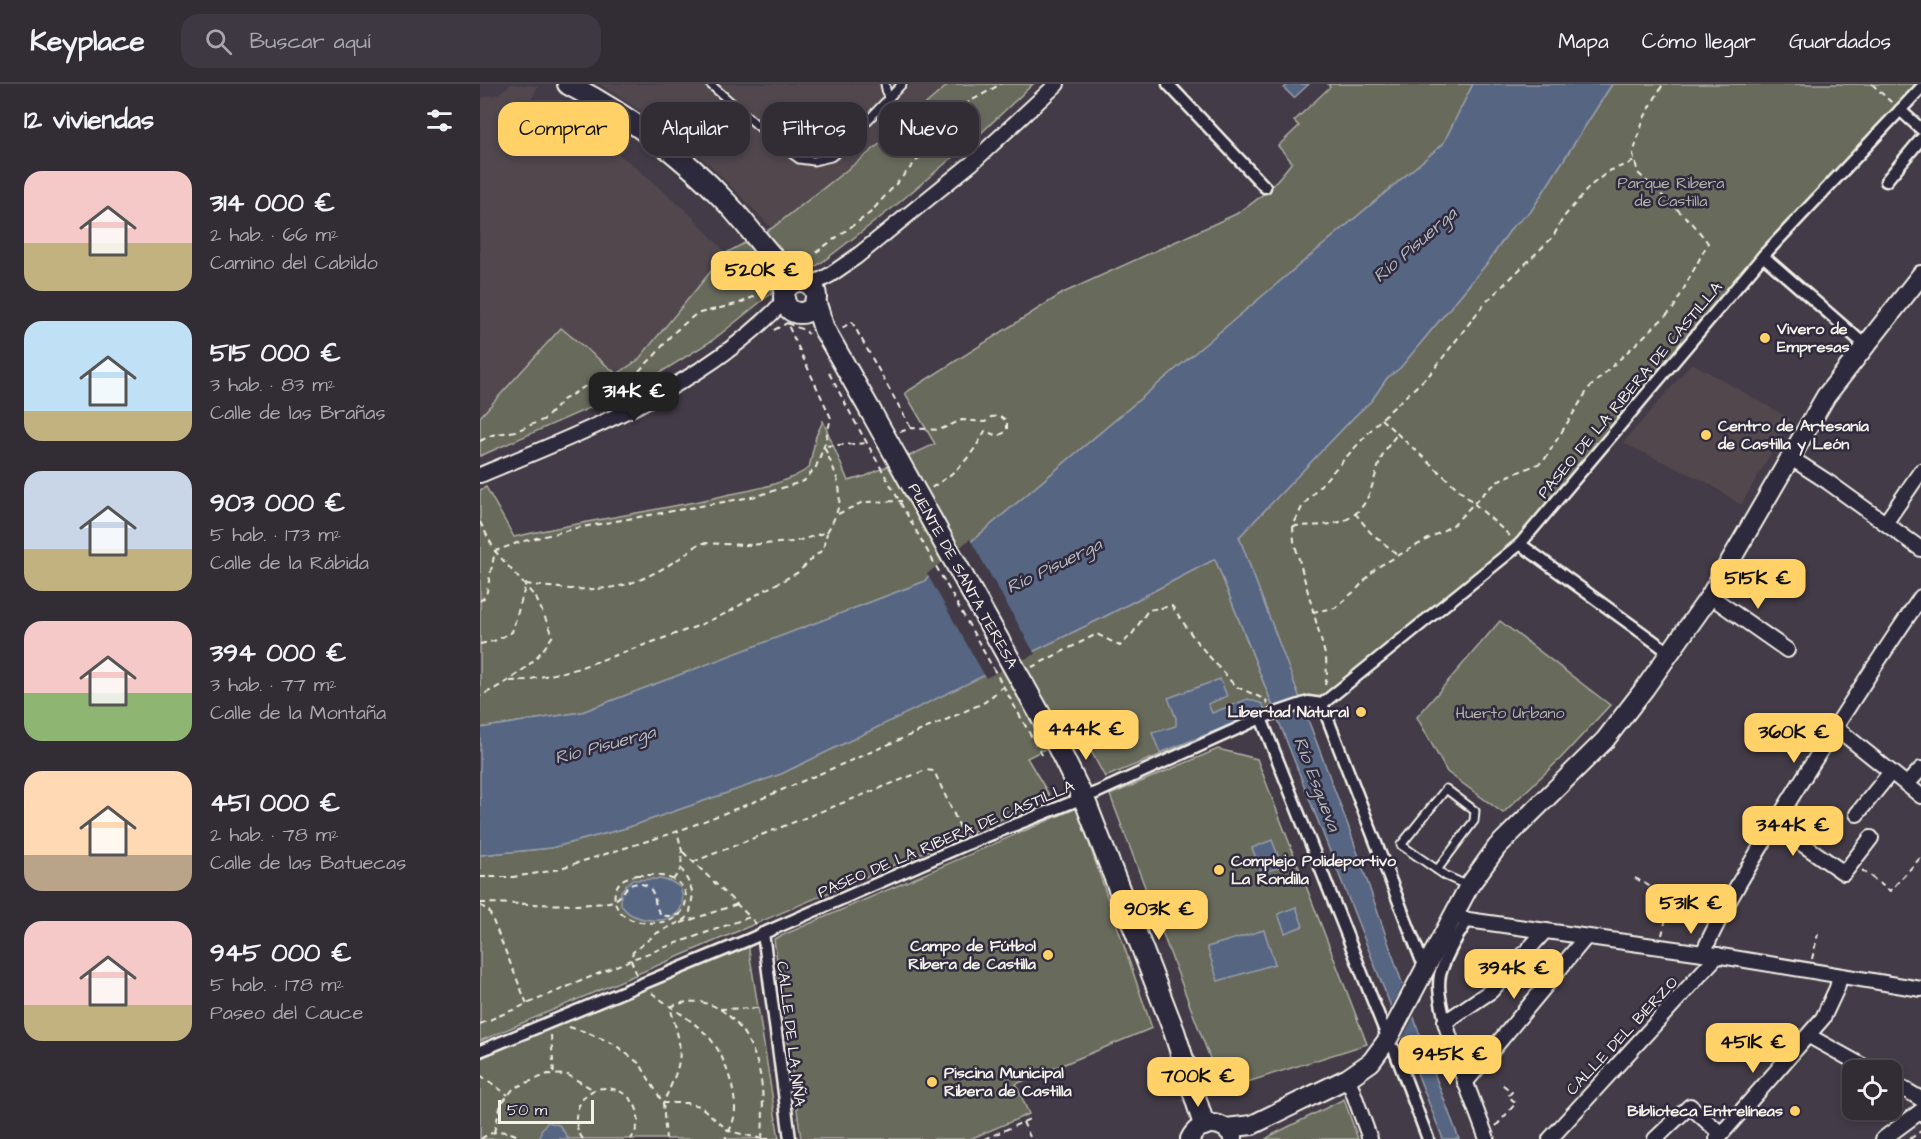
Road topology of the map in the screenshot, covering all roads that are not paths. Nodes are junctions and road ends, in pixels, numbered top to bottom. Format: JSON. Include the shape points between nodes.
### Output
{"nodes":[{"id":1,"x":568,"y":84,"type":"edge"},
{"id":2,"x":711,"y":84,"type":"edge"},
{"id":3,"x":885,"y":84,"type":"edge"},
{"id":4,"x":902,"y":84,"type":"edge"},
{"id":5,"x":1057,"y":84,"type":"edge"},
{"id":6,"x":1168,"y":84,"type":"edge"},
{"id":7,"x":1921,"y":88,"type":"edge"},
{"id":8,"x":888,"y":99,"type":"junction"},
{"id":9,"x":1900,"y":110,"type":"junction"},
{"id":10,"x":1921,"y":129,"type":"edge"},
{"id":11,"x":1921,"y":140,"type":"edge"},
{"id":12,"x":1886,"y":181,"type":"dead end"},
{"id":13,"x":1265,"y":187,"type":"dead end"},
{"id":14,"x":1763,"y":256,"type":"junction"},
{"id":15,"x":1920,"y":277,"type":"edge"},
{"id":16,"x":801,"y":296,"type":"junction"},
{"id":17,"x":1865,"y":345,"type":"junction"},
{"id":18,"x":1791,"y":458,"type":"junction"},
{"id":19,"x":1921,"y":471,"type":"edge"},
{"id":20,"x":480,"y":475,"type":"edge"},
{"id":21,"x":1886,"y":522,"type":"junction"},
{"id":22,"x":1520,"y":544,"type":"junction"},
{"id":23,"x":1921,"y":549,"type":"edge"},
{"id":24,"x":1710,"y":596,"type":"junction"},
{"id":25,"x":1921,"y":597,"type":"edge"},
{"id":26,"x":1787,"y":650,"type":"dead end"},
{"id":27,"x":1670,"y":653,"type":"junction"},
{"id":28,"x":1322,"y":704,"type":"junction"},
{"id":29,"x":1267,"y":716,"type":"junction"},
{"id":30,"x":1835,"y":727,"type":"junction"},
{"id":31,"x":1921,"y":769,"type":"edge"},
{"id":32,"x":1891,"y":772,"type":"junction"},
{"id":33,"x":1906,"y":784,"type":"junction"},
{"id":34,"x":1921,"y":796,"type":"edge"},
{"id":35,"x":1084,"y":797,"type":"junction"},
{"id":36,"x":1857,"y":814,"type":"dead end"},
{"id":37,"x":1775,"y":825,"type":"junction"},
{"id":38,"x":1870,"y":838,"type":"dead end"},
{"id":39,"x":1437,"y":870,"type":"junction"},
{"id":40,"x":1469,"y":886,"type":"junction"},
{"id":41,"x":1461,"y":917,"type":"junction"},
{"id":42,"x":1545,"y":931,"type":"junction"},
{"id":43,"x":763,"y":933,"type":"junction"},
{"id":44,"x":1586,"y":937,"type":"junction"},
{"id":45,"x":1703,"y":953,"type":"junction"},
{"id":46,"x":1718,"y":956,"type":"junction"},
{"id":47,"x":1421,"y":959,"type":"dead end"},
{"id":48,"x":1840,"y":976,"type":"junction"},
{"id":49,"x":1921,"y":989,"type":"edge"},
{"id":50,"x":1445,"y":1022,"type":"junction"},
{"id":51,"x":1809,"y":1036,"type":"junction"},
{"id":52,"x":1391,"y":1044,"type":"junction"},
{"id":53,"x":480,"y":1051,"type":"edge"},
{"id":54,"x":1852,"y":1060,"type":"edge"},
{"id":55,"x":1348,"y":1078,"type":"junction"},
{"id":56,"x":1466,"y":1083,"type":"junction"},
{"id":57,"x":1902,"y":1088,"type":"edge"},
{"id":58,"x":1921,"y":1099,"type":"edge"},
{"id":59,"x":1921,"y":1111,"type":"edge"},
{"id":60,"x":1201,"y":1134,"type":"edge"},
{"id":61,"x":1233,"y":1135,"type":"edge"},
{"id":62,"x":1722,"y":1137,"type":"edge"},
{"id":63,"x":1487,"y":1138,"type":"edge"},
{"id":64,"x":790,"y":1139,"type":"edge"},
{"id":65,"x":1370,"y":1139,"type":"edge"},
{"id":66,"x":1428,"y":1139,"type":"edge"},
{"id":67,"x":1550,"y":1139,"type":"edge"},
{"id":68,"x":1655,"y":1139,"type":"edge"},
{"id":69,"x":1883,"y":1139,"type":"edge"}],
"edges":[{"from":1,"to":16,"type":"main road","via":[[630,121],[676,155],[726,201]]},
{"from":2,"to":8,"type":"lane","via":[[799,159],[831,157]]},
{"from":3,"to":8,"type":"lane"},
{"from":4,"to":8,"type":"lane"},
{"from":5,"to":16,"type":"street","via":[[972,163]]},
{"from":6,"to":13,"type":"street"},
{"from":7,"to":9,"type":"street","name":"PASEO DE LA RIBERA DE CASTILLA"},
{"from":9,"to":10,"type":"street"},
{"from":9,"to":14,"type":"street","name":"PASEO DE LA RIBERA DE CASTILLA"},
{"from":11,"to":12,"type":"street"},
{"from":14,"to":17,"type":"street"},
{"from":14,"to":22,"type":"street","name":"PASEO DE LA RIBERA DE CASTILLA"},
{"from":15,"to":17,"type":"street"},
{"from":16,"to":20,"type":"street","via":[[732,348],[671,386],[606,420]]},
{"from":16,"to":35,"type":"main road","name":"PUENTE DE SANTA TERESA","bridge":true,"via":[[824,332],[862,415],[1047,745]]},
{"from":17,"to":18,"type":"street","via":[[1826,396]]},
{"from":18,"to":21,"type":"street"},
{"from":18,"to":24,"type":"street"},
{"from":19,"to":21,"type":"street"},
{"from":21,"to":23,"type":"street"},
{"from":22,"to":27,"type":"street"},
{"from":22,"to":28,"type":"street","name":"PASEO DE LA RIBERA DE CASTILLA"},
{"from":24,"to":26,"type":"street"},
{"from":24,"to":27,"type":"street"},
{"from":25,"to":30,"type":"street"},
{"from":27,"to":40,"type":"street","via":[[1605,740],[1497,847]]},
{"from":28,"to":29,"type":"street","name":"PASEO DE LA RIBERA DE CASTILLA","via":[[1308,702]]},
{"from":28,"to":47,"type":"street"},
{"from":29,"to":35,"type":"street","name":"PASEO DE LA RIBERA DE CASTILLA"},
{"from":29,"to":52,"type":"street"},
{"from":30,"to":32,"type":"street"},
{"from":30,"to":37,"type":"street"},
{"from":31,"to":33,"type":"street"},
{"from":32,"to":33,"type":"street"},
{"from":32,"to":36,"type":"street"},
{"from":33,"to":34,"type":"street"},
{"from":35,"to":43,"type":"street","name":"PASEO DE LA RIBERA DE CASTILLA"},
{"from":35,"to":60,"type":"main road","name":"PUENTE DE SANTA TERESA","via":[[1171,1024]]},
{"from":37,"to":38,"type":"street","via":[[1844,873]]},
{"from":37,"to":45,"type":"street"},
{"from":39,"to":39,"type":"lane","via":[[1401,845],[1446,789],[1475,811],[1474,821]]},
{"from":39,"to":40,"type":"lane"},
{"from":40,"to":41,"type":"street"},
{"from":41,"to":42,"type":"street"},
{"from":41,"to":50,"type":"street","via":[[1460,933],[1440,975],[1439,996]]},
{"from":41,"to":52,"type":"street","via":[[1416,987]]},
{"from":42,"to":44,"type":"street"},
{"from":42,"to":50,"type":"street","via":[[1491,991]]},
{"from":43,"to":53,"type":"street","name":"PASEO DE LA RIBERA DE CASTILLA"},
{"from":43,"to":64,"type":"street","name":"CALLE DE LA NIÑA"},
{"from":44,"to":45,"type":"street"},
{"from":44,"to":56,"type":"street"},
{"from":45,"to":46,"type":"street"},
{"from":46,"to":48,"type":"street"},
{"from":46,"to":67,"type":"street","name":"CALLE DEL BIERZO"},
{"from":48,"to":49,"type":"street"},
{"from":48,"to":51,"type":"street","via":[[1823,1018]]},
{"from":50,"to":56,"type":"street"},
{"from":51,"to":54,"type":"street"},
{"from":51,"to":62,"type":"street"},
{"from":52,"to":55,"type":"street"},
{"from":52,"to":66,"type":"street"},
{"from":55,"to":61,"type":"street"},
{"from":55,"to":65,"type":"street"},
{"from":56,"to":63,"type":"street"},
{"from":57,"to":58,"type":"street"},
{"from":59,"to":69,"type":"street"},
{"from":60,"to":61,"type":"street","via":[[1210,1124]]},
{"from":62,"to":68,"type":"street","via":[[1690,1106]]}]}
